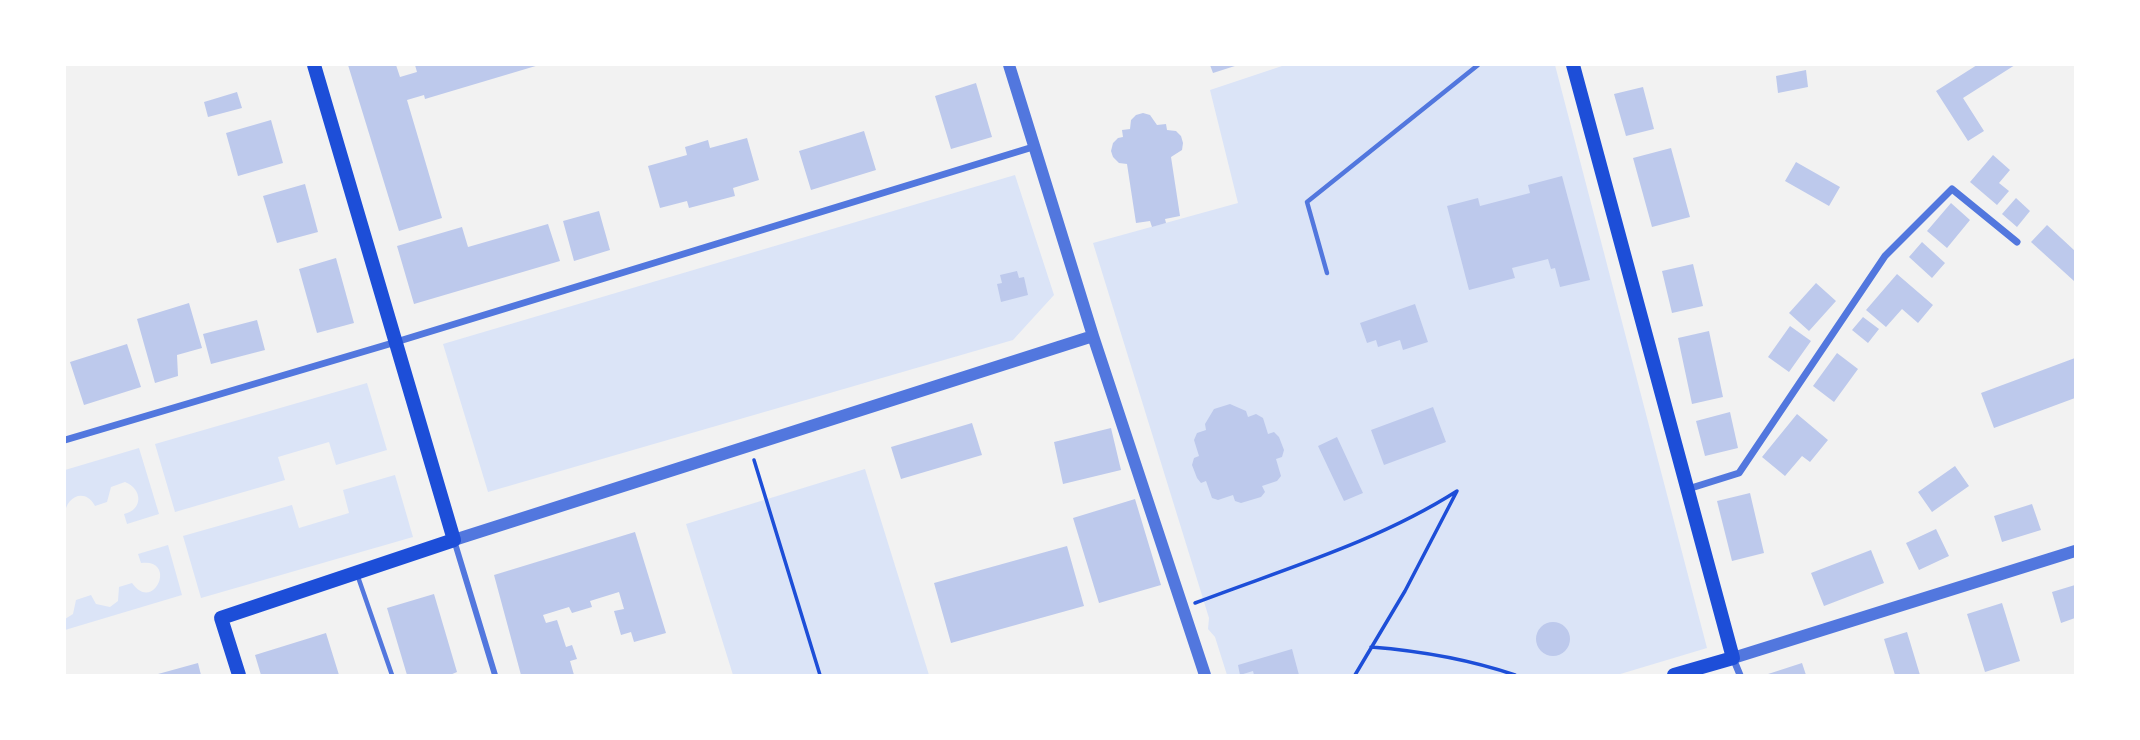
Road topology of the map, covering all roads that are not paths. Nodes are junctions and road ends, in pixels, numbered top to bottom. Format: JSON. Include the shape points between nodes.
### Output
{"nodes":[{"id":1,"x":314,"y":65,"type":"edge"},
{"id":2,"x":1009,"y":65,"type":"edge"},
{"id":3,"x":1478,"y":65,"type":"edge"},
{"id":4,"x":1573,"y":65,"type":"edge"},
{"id":5,"x":1033,"y":147,"type":"junction"},
{"id":6,"x":2017,"y":242,"type":"dead end"},
{"id":7,"x":1327,"y":273,"type":"dead end"},
{"id":8,"x":1094,"y":336,"type":"junction"},
{"id":9,"x":396,"y":342,"type":"junction"},
{"id":10,"x":65,"y":440,"type":"edge"},
{"id":11,"x":1687,"y":489,"type":"junction"},
{"id":12,"x":454,"y":540,"type":"junction"},
{"id":13,"x":2075,"y":551,"type":"edge"},
{"id":14,"x":357,"y":573,"type":"junction"},
{"id":15,"x":1733,"y":658,"type":"junction"},
{"id":16,"x":239,"y":675,"type":"edge"},
{"id":17,"x":392,"y":675,"type":"edge"},
{"id":18,"x":495,"y":675,"type":"edge"},
{"id":19,"x":1205,"y":675,"type":"edge"},
{"id":20,"x":1674,"y":675,"type":"edge"},
{"id":21,"x":1740,"y":675,"type":"edge"}],
"edges":[{"from":1,"to":9,"type":"main road"},
{"from":2,"to":5,"type":"street"},
{"from":3,"to":7,"type":"lane","via":[[1307,202]]},
{"from":4,"to":11,"type":"main road"},
{"from":5,"to":8,"type":"street"},
{"from":5,"to":9,"type":"street"},
{"from":6,"to":11,"type":"street","via":[[1952,189],[1885,256],[1739,473]]},
{"from":8,"to":12,"type":"street"},
{"from":8,"to":19,"type":"street"},
{"from":9,"to":10,"type":"street"},
{"from":9,"to":12,"type":"main road"},
{"from":11,"to":15,"type":"main road"},
{"from":12,"to":14,"type":"main road"},
{"from":12,"to":18,"type":"street"},
{"from":13,"to":15,"type":"street"},
{"from":14,"to":16,"type":"main road","via":[[221,618]]},
{"from":14,"to":17,"type":"lane"},
{"from":15,"to":20,"type":"main road"},
{"from":15,"to":21,"type":"street"}]}
